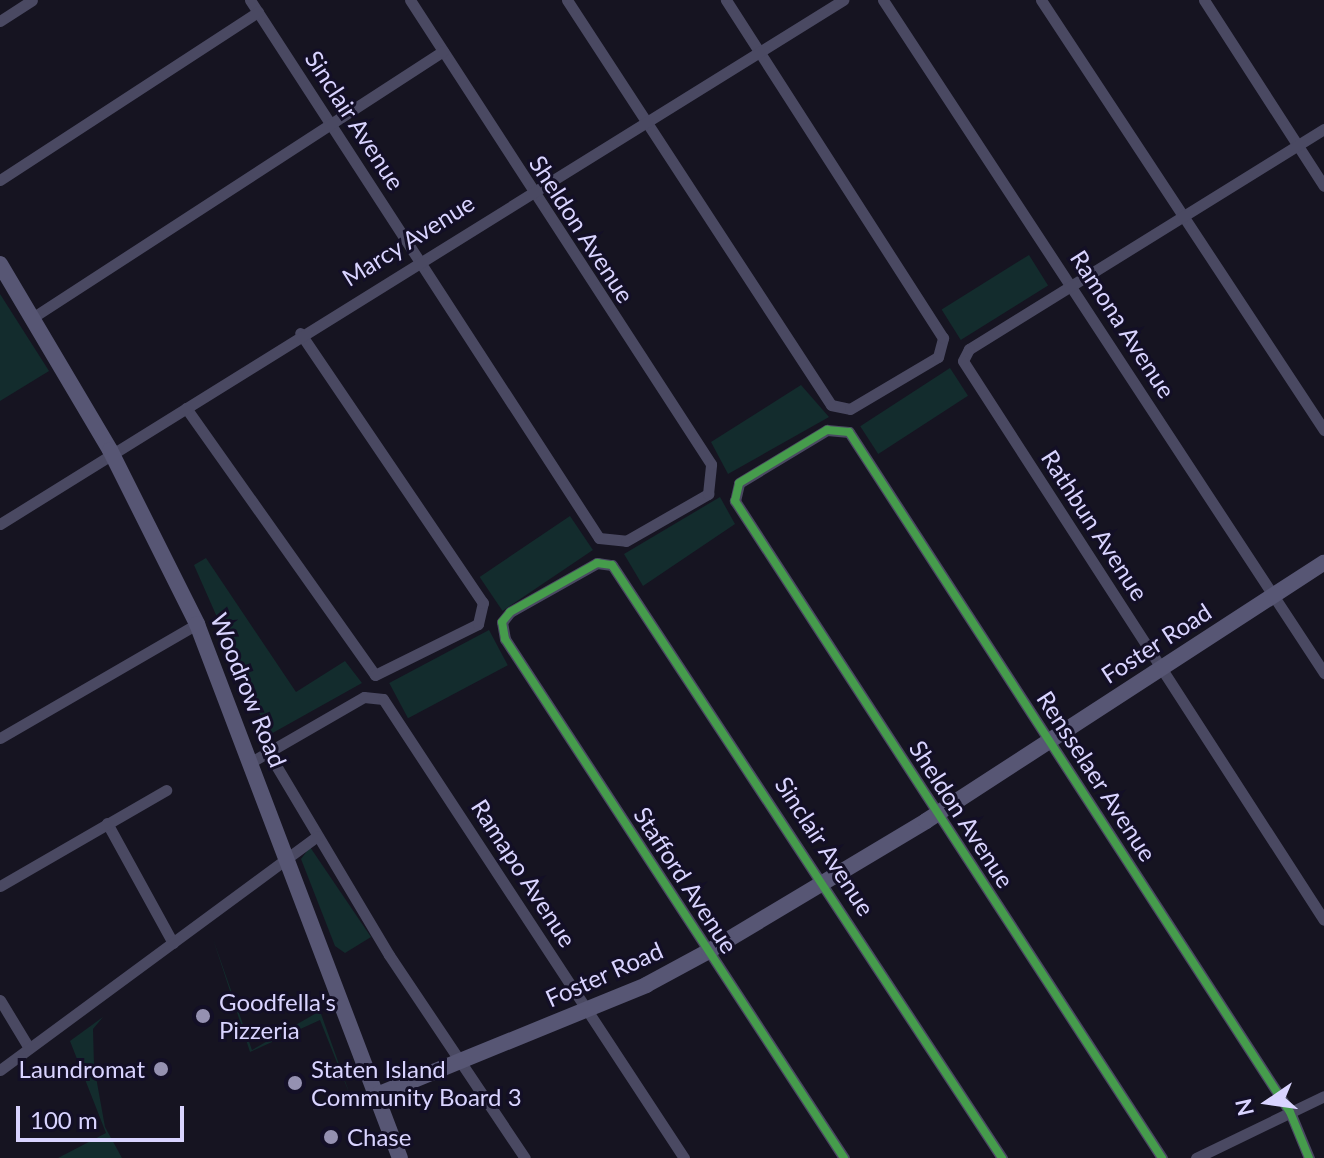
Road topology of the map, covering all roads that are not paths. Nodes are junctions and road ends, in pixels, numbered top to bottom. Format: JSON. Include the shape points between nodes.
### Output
{"nodes":[{"id":1,"x":32,"y":0,"type":"edge"},
{"id":2,"x":250,"y":0,"type":"edge"},
{"id":3,"x":410,"y":0,"type":"edge"},
{"id":4,"x":567,"y":0,"type":"edge"},
{"id":5,"x":726,"y":0,"type":"edge"},
{"id":6,"x":843,"y":0,"type":"edge"},
{"id":7,"x":883,"y":0,"type":"edge"},
{"id":8,"x":1041,"y":0,"type":"edge"},
{"id":9,"x":1204,"y":0,"type":"edge"},
{"id":10,"x":258,"y":12,"type":"junction"},
{"id":11,"x":0,"y":21,"type":"edge"},
{"id":12,"x":443,"y":51,"type":"junction"},
{"id":13,"x":759,"y":52,"type":"junction"},
{"id":14,"x":644,"y":120,"type":"junction"},
{"id":15,"x":331,"y":124,"type":"junction"},
{"id":16,"x":1324,"y":129,"type":"edge"},
{"id":17,"x":1298,"y":145,"type":"junction"},
{"id":18,"x":0,"y":180,"type":"edge"},
{"id":19,"x":1324,"y":186,"type":"edge"},
{"id":20,"x":529,"y":190,"type":"junction"},
{"id":21,"x":1186,"y":218,"type":"junction"},
{"id":22,"x":421,"y":259,"type":"junction"},
{"id":23,"x":0,"y":264,"type":"edge"},
{"id":24,"x":1072,"y":286,"type":"junction"},
{"id":25,"x":32,"y":318,"type":"junction"},
{"id":26,"x":300,"y":333,"type":"junction"},
{"id":27,"x":186,"y":408,"type":"junction"},
{"id":28,"x":1324,"y":430,"type":"edge"},
{"id":29,"x":110,"y":450,"type":"junction"},
{"id":30,"x":733,"y":490,"type":"joint"},
{"id":31,"x":0,"y":524,"type":"edge"},
{"id":32,"x":608,"y":543,"type":"joint"},
{"id":33,"x":608,"y":562,"type":"joint"},
{"id":34,"x":1324,"y":563,"type":"edge"},
{"id":35,"x":1275,"y":595,"type":"junction"},
{"id":36,"x":197,"y":624,"type":"junction"},
{"id":37,"x":1162,"y":668,"type":"junction"},
{"id":38,"x":1324,"y":673,"type":"edge"},
{"id":39,"x":0,"y":738,"type":"edge"},
{"id":40,"x":1051,"y":740,"type":"junction"},
{"id":41,"x":260,"y":756,"type":"junction"},
{"id":42,"x":166,"y":790,"type":"dead end"},
{"id":43,"x":938,"y":814,"type":"junction"},
{"id":44,"x":107,"y":823,"type":"junction"},
{"id":45,"x":317,"y":836,"type":"junction"},
{"id":46,"x":287,"y":860,"type":"junction"},
{"id":47,"x":826,"y":883,"type":"junction"},
{"id":48,"x":0,"y":886,"type":"edge"},
{"id":49,"x":1324,"y":920,"type":"edge"},
{"id":50,"x":173,"y":943,"type":"junction"},
{"id":51,"x":709,"y":951,"type":"junction"},
{"id":52,"x":0,"y":1000,"type":"edge"},
{"id":53,"x":588,"y":1010,"type":"junction"},
{"id":54,"x":29,"y":1048,"type":"junction"},
{"id":55,"x":463,"y":1061,"type":"junction"},
{"id":56,"x":0,"y":1070,"type":"edge"},
{"id":57,"x":377,"y":1095,"type":"junction"},
{"id":58,"x":1324,"y":1096,"type":"edge"},
{"id":59,"x":1290,"y":1112,"type":"junction"},
{"id":60,"x":400,"y":1158,"type":"edge"},
{"id":61,"x":525,"y":1158,"type":"edge"},
{"id":62,"x":684,"y":1158,"type":"edge"},
{"id":63,"x":844,"y":1158,"type":"edge"},
{"id":64,"x":1002,"y":1158,"type":"edge"},
{"id":65,"x":1162,"y":1158,"type":"edge"},
{"id":66,"x":1196,"y":1158,"type":"edge"},
{"id":67,"x":1309,"y":1158,"type":"edge"}],
"edges":[{"from":1,"to":11,"type":"street"},
{"from":2,"to":10,"type":"street","name":"Sinclair Avenue"},
{"from":3,"to":12,"type":"street","name":"Sheldon Avenue"},
{"from":4,"to":14,"type":"street"},
{"from":5,"to":13,"type":"street"},
{"from":6,"to":13,"type":"street","name":"Marcy Avenue"},
{"from":7,"to":24,"type":"street","name":"Ramona Avenue"},
{"from":8,"to":21,"type":"street"},
{"from":9,"to":17,"type":"street"},
{"from":10,"to":15,"type":"street","name":"Sinclair Avenue"},
{"from":10,"to":18,"type":"street"},
{"from":12,"to":15,"type":"street"},
{"from":12,"to":20,"type":"street","name":"Sheldon Avenue"},
{"from":13,"to":14,"type":"street","name":"Marcy Avenue"},
{"from":13,"to":14,"type":"street","via":[[943,338],[943,350],[850,409],[830,404]]},
{"from":14,"to":20,"type":"street","name":"Marcy Avenue"},
{"from":15,"to":22,"type":"street","name":"Sinclair Avenue"},
{"from":15,"to":25,"type":"street"},
{"from":16,"to":17,"type":"street"},
{"from":17,"to":19,"type":"street"},
{"from":17,"to":21,"type":"street"},
{"from":20,"to":22,"type":"street","name":"Marcy Avenue"},
{"from":20,"to":32,"type":"street","name":"Sheldon Avenue","via":[[711,464],[714,482],[694,502],[626,541]]},
{"from":21,"to":24,"type":"street"},
{"from":21,"to":28,"type":"street"},
{"from":22,"to":26,"type":"street","name":"Marcy Avenue"},
{"from":22,"to":32,"type":"street","name":"Sinclair Avenue"},
{"from":23,"to":25,"type":"street","name":"Woodrow Road"},
{"from":24,"to":35,"type":"street","name":"Ramona Avenue"},
{"from":24,"to":37,"type":"street","name":"Rathbun Avenue","via":[[963,356]]},
{"from":25,"to":29,"type":"street","name":"Woodrow Road"},
{"from":26,"to":27,"type":"street","name":"Marcy Avenue"},
{"from":26,"to":27,"type":"street","via":[[483,603],[484,614],[379,676]]},
{"from":27,"to":29,"type":"street","name":"Marcy Avenue"},
{"from":29,"to":31,"type":"street","name":"Marcy Avenue"},
{"from":29,"to":36,"type":"street","name":"Woodrow Road"},
{"from":30,"to":40,"type":"street","name":"Rensselaer Avenue","via":[[838,427],[849,432]]},
{"from":30,"to":43,"type":"street","name":"Sheldon Avenue"},
{"from":33,"to":47,"type":"street","name":"Sinclair Avenue"},
{"from":33,"to":51,"type":"street","name":"Stafford Avenue","via":[[502,622],[505,639]]},
{"from":34,"to":35,"type":"street","name":"Foster Road"},
{"from":35,"to":37,"type":"street","name":"Foster Road"},
{"from":35,"to":38,"type":"street","name":"Ramona Avenue"},
{"from":36,"to":39,"type":"street"},
{"from":36,"to":41,"type":"street","name":"Woodrow Road"},
{"from":37,"to":40,"type":"street","name":"Foster Road"},
{"from":37,"to":49,"type":"street","name":"Rathbun Avenue"},
{"from":40,"to":43,"type":"street","name":"Foster Road"},
{"from":40,"to":59,"type":"street","name":"Rensselaer Avenue"},
{"from":41,"to":45,"type":"street"},
{"from":41,"to":46,"type":"street","name":"Woodrow Road"},
{"from":41,"to":53,"type":"street","name":"Ramapo Avenue","via":[[376,695]]},
{"from":42,"to":44,"type":"street"},
{"from":43,"to":47,"type":"street","name":"Foster Road"},
{"from":43,"to":65,"type":"street","name":"Sheldon Avenue"},
{"from":44,"to":48,"type":"street"},
{"from":44,"to":50,"type":"street"},
{"from":45,"to":46,"type":"street"},
{"from":45,"to":55,"type":"street"},
{"from":46,"to":50,"type":"street"},
{"from":46,"to":57,"type":"street","name":"Woodrow Road"},
{"from":47,"to":51,"type":"street","name":"Foster Road"},
{"from":47,"to":64,"type":"street","name":"Sinclair Avenue"},
{"from":50,"to":54,"type":"street"},
{"from":51,"to":53,"type":"street","name":"Foster Road"},
{"from":51,"to":63,"type":"street","name":"Stafford Avenue"},
{"from":52,"to":54,"type":"street"},
{"from":53,"to":55,"type":"street","name":"Foster Road"},
{"from":53,"to":62,"type":"street","name":"Ramapo Avenue"},
{"from":54,"to":56,"type":"street"},
{"from":55,"to":57,"type":"street","name":"Foster Road"},
{"from":55,"to":61,"type":"street"},
{"from":57,"to":60,"type":"street","name":"Woodrow Road"},
{"from":58,"to":59,"type":"street"},
{"from":59,"to":66,"type":"street"},
{"from":59,"to":67,"type":"street","name":"Rensselaer Avenue"}]}
